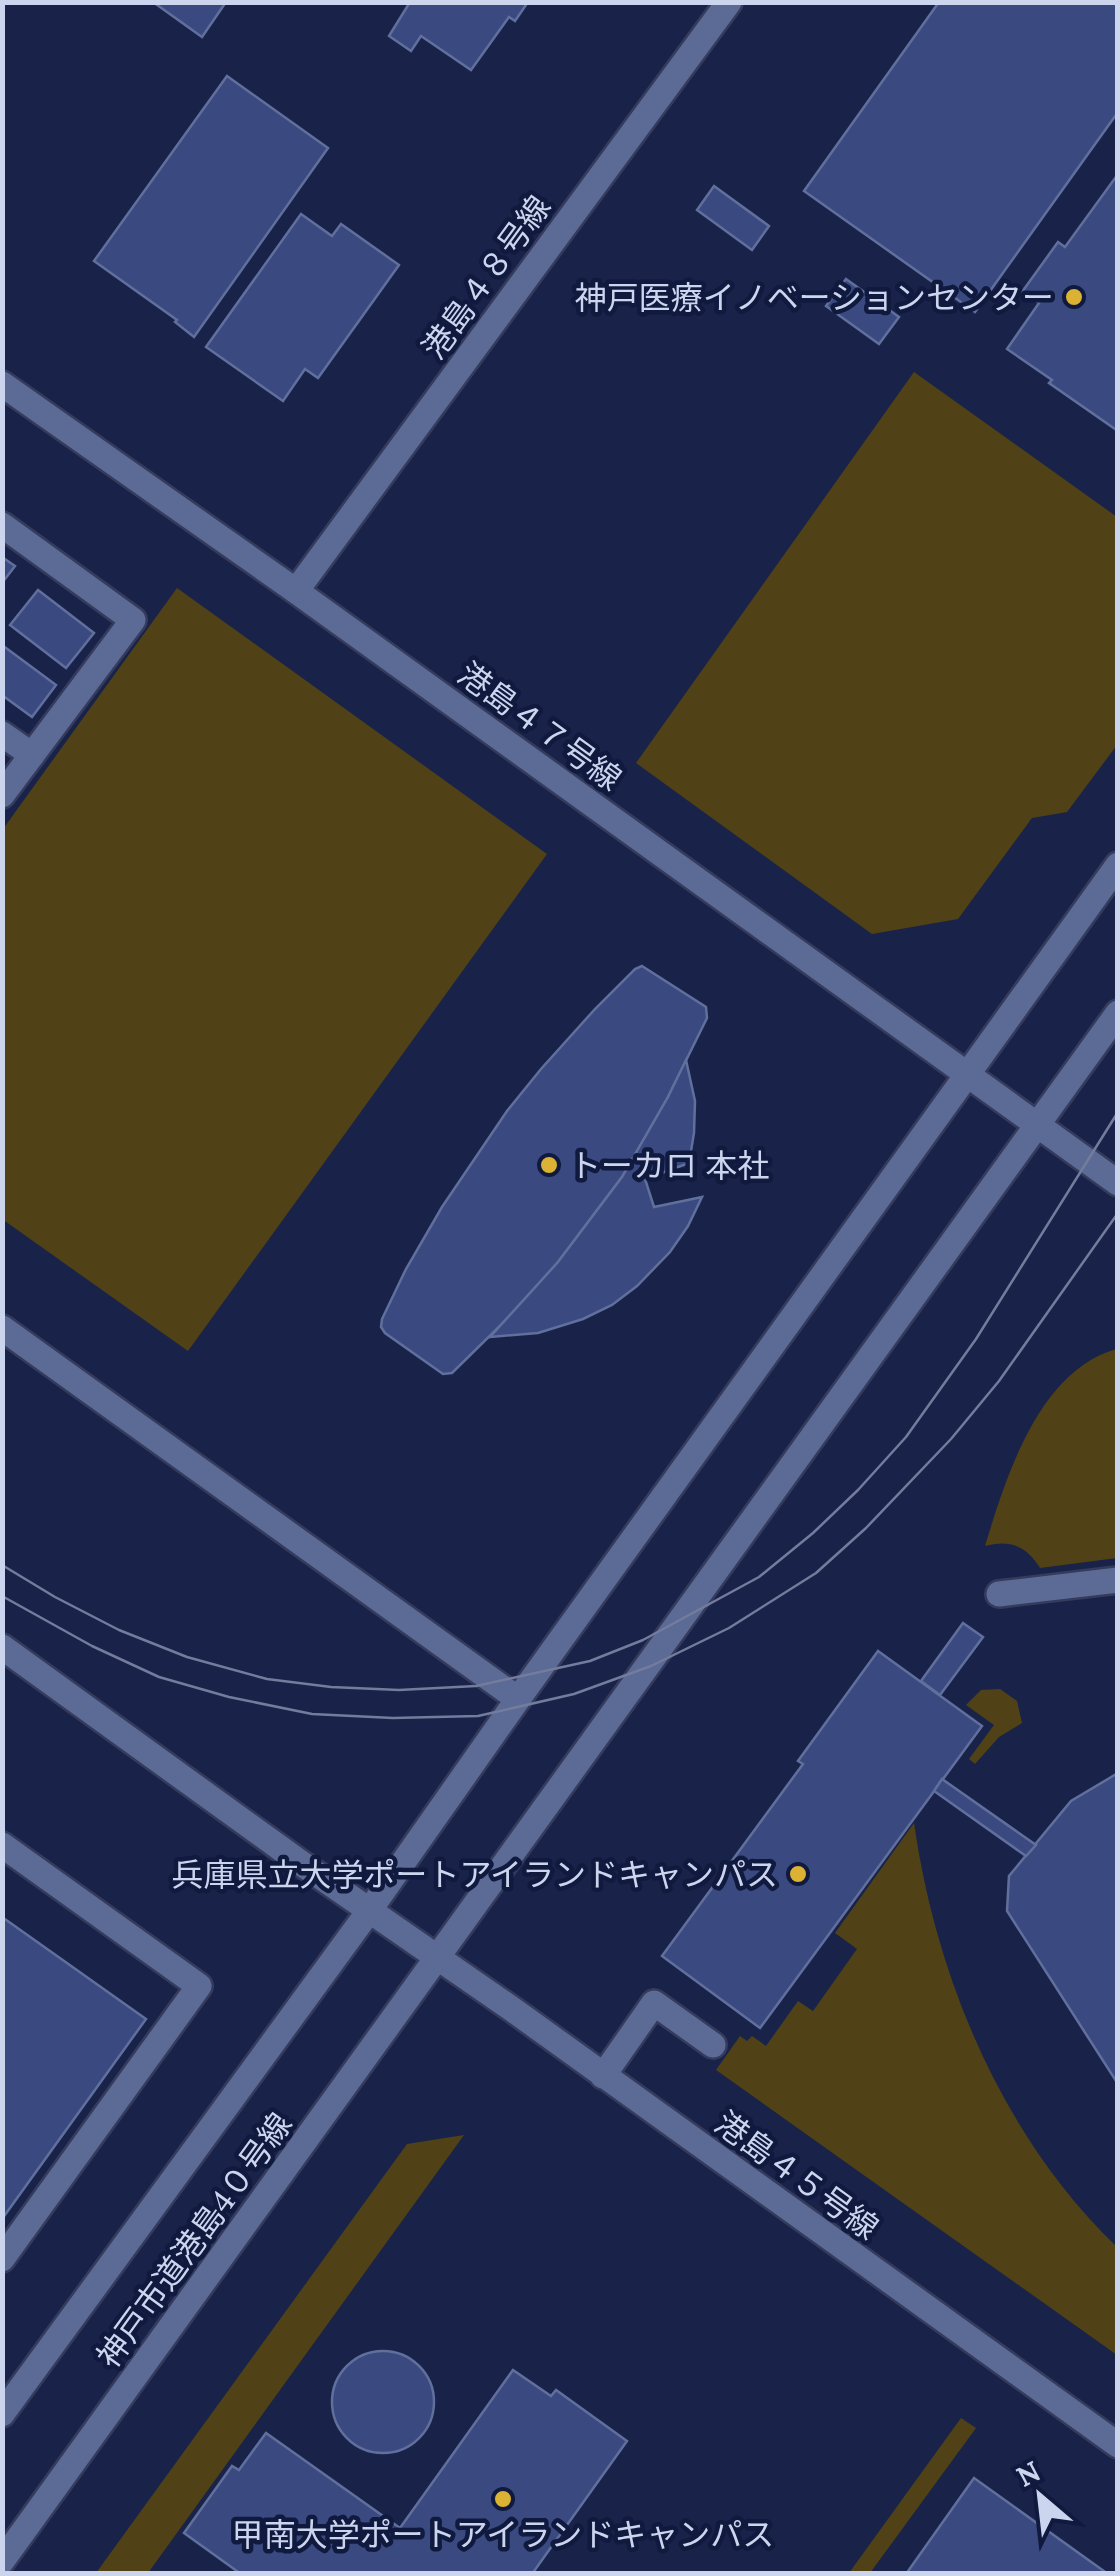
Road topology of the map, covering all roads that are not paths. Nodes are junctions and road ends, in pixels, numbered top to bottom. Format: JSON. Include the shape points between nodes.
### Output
{"nodes":[{"id":1,"x":729,"y":2,"type":"edge"},
{"id":2,"x":2,"y":384,"type":"edge"},
{"id":3,"x":2,"y":525,"type":"edge"},
{"id":4,"x":296,"y":590,"type":"junction"},
{"id":5,"x":2,"y":734,"type":"edge"},
{"id":6,"x":32,"y":755,"type":"junction"},
{"id":7,"x":2,"y":795,"type":"edge"},
{"id":8,"x":1118,"y":865,"type":"edge"},
{"id":9,"x":1118,"y":1013,"type":"edge"},
{"id":10,"x":967,"y":1074,"type":"junction"},
{"id":11,"x":1037,"y":1124,"type":"junction"},
{"id":12,"x":1118,"y":1184,"type":"edge"},
{"id":13,"x":2,"y":1328,"type":"edge"},
{"id":14,"x":1118,"y":1580,"type":"edge"},
{"id":15,"x":1000,"y":1594,"type":"dead end"},
{"id":16,"x":2,"y":1648,"type":"edge"},
{"id":17,"x":518,"y":1699,"type":"junction"},
{"id":18,"x":2,"y":1846,"type":"edge"},
{"id":19,"x":370,"y":1912,"type":"junction"},
{"id":20,"x":439,"y":1957,"type":"junction"},
{"id":21,"x":712,"y":2045,"type":"dead end"},
{"id":22,"x":603,"y":2076,"type":"junction"},
{"id":23,"x":2,"y":2259,"type":"edge"},
{"id":24,"x":2,"y":2414,"type":"edge"},
{"id":25,"x":1118,"y":2444,"type":"edge"},
{"id":26,"x":2,"y":2561,"type":"edge"}],
"edges":[{"from":1,"to":4,"type":"street","name":"港島４８号線"},
{"from":2,"to":4,"type":"street","name":"港島４７号線"},
{"from":3,"to":6,"type":"street","via":[[133,620]]},
{"from":4,"to":10,"type":"street","name":"港島４７号線"},
{"from":5,"to":6,"type":"street"},
{"from":6,"to":7,"type":"street"},
{"from":8,"to":10,"type":"street","name":"神戸市道港島4０号線"},
{"from":9,"to":11,"type":"street","name":"神戸市道港島4０号線"},
{"from":10,"to":11,"type":"street","name":"港島４７号線"},
{"from":10,"to":17,"type":"street","name":"神戸市道港島4０号線"},
{"from":11,"to":12,"type":"street","name":"港島４７号線"},
{"from":11,"to":20,"type":"street","name":"神戸市道港島4０号線"},
{"from":13,"to":17,"type":"street"},
{"from":14,"to":15,"type":"street"},
{"from":16,"to":19,"type":"street","name":"港島４５号線"},
{"from":17,"to":19,"type":"street","name":"神戸市道港島4０号線"},
{"from":18,"to":23,"type":"street","via":[[200,1986]]},
{"from":19,"to":20,"type":"street","name":"港島４５号線"},
{"from":19,"to":24,"type":"street","name":"神戸市道港島4０号線"},
{"from":20,"to":22,"type":"street","name":"港島４５号線"},
{"from":20,"to":26,"type":"street","name":"神戸市道港島4０号線"},
{"from":21,"to":22,"type":"street","via":[[654,2003]]},
{"from":22,"to":25,"type":"street","name":"港島４５号線"}]}
